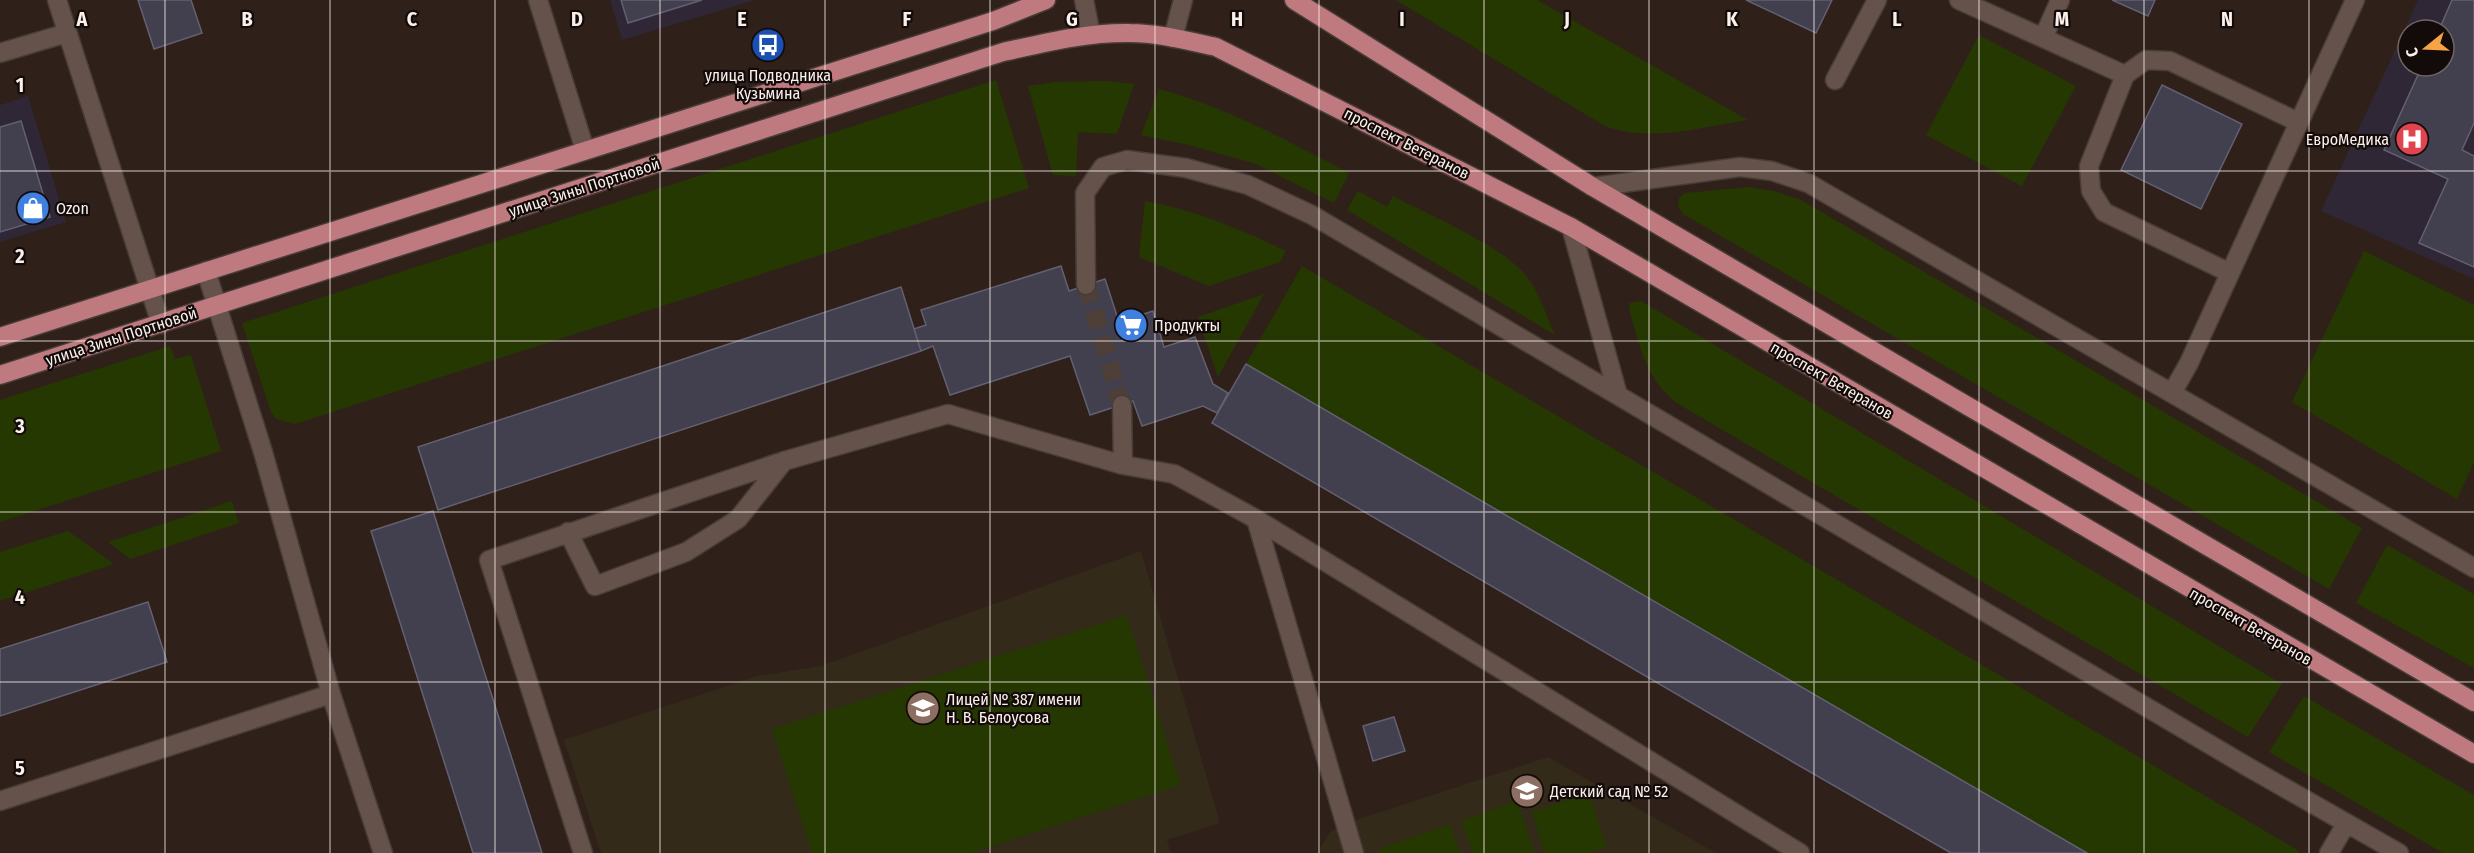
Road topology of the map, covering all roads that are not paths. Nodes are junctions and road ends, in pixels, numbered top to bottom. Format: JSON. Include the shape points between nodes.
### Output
{"nodes":[{"id":1,"x":57,"y":0,"type":"edge"},
{"id":2,"x":538,"y":0,"type":"edge"},
{"id":3,"x":1047,"y":0,"type":"edge"},
{"id":4,"x":1084,"y":0,"type":"edge"},
{"id":5,"x":1183,"y":0,"type":"edge"},
{"id":6,"x":1294,"y":0,"type":"edge"},
{"id":7,"x":1877,"y":0,"type":"edge"},
{"id":8,"x":1959,"y":0,"type":"edge"},
{"id":9,"x":2060,"y":0,"type":"edge"},
{"id":10,"x":2355,"y":0,"type":"edge"},
{"id":11,"x":67,"y":33,"type":"junction"},
{"id":12,"x":1091,"y":35,"type":"junction"},
{"id":13,"x":2044,"y":36,"type":"junction"},
{"id":14,"x":1173,"y":38,"type":"junction"},
{"id":15,"x":0,"y":53,"type":"edge"},
{"id":16,"x":2126,"y":75,"type":"junction"},
{"id":17,"x":1835,"y":80,"type":"dead end"},
{"id":18,"x":2298,"y":122,"type":"junction"},
{"id":19,"x":585,"y":150,"type":"junction"},
{"id":20,"x":1593,"y":187,"type":"junction"},
{"id":21,"x":1571,"y":227,"type":"junction"},
{"id":22,"x":206,"y":271,"type":"junction"},
{"id":23,"x":2230,"y":273,"type":"junction"},
{"id":24,"x":1086,"y":285,"type":"tunnel mouth"},
{"id":25,"x":149,"y":290,"type":"junction"},
{"id":26,"x":218,"y":305,"type":"junction"},
{"id":27,"x":160,"y":324,"type":"junction"},
{"id":28,"x":0,"y":337,"type":"edge"},
{"id":29,"x":0,"y":375,"type":"edge"},
{"id":30,"x":2172,"y":393,"type":"junction"},
{"id":31,"x":1618,"y":395,"type":"junction"},
{"id":32,"x":1122,"y":405,"type":"tunnel mouth"},
{"id":33,"x":784,"y":460,"type":"junction"},
{"id":34,"x":1123,"y":465,"type":"junction"},
{"id":35,"x":1256,"y":519,"type":"junction"},
{"id":36,"x":568,"y":532,"type":"junction"},
{"id":37,"x":2474,"y":568,"type":"edge"},
{"id":38,"x":330,"y":694,"type":"junction"},
{"id":39,"x":2474,"y":702,"type":"edge"},
{"id":40,"x":2474,"y":754,"type":"edge"},
{"id":41,"x":0,"y":801,"type":"edge"},
{"id":42,"x":2346,"y":824,"type":"junction"},
{"id":43,"x":383,"y":853,"type":"edge"},
{"id":44,"x":583,"y":853,"type":"edge"},
{"id":45,"x":1354,"y":853,"type":"edge"},
{"id":46,"x":1800,"y":853,"type":"edge"},
{"id":47,"x":2329,"y":853,"type":"edge"},
{"id":48,"x":2399,"y":853,"type":"edge"}],
"edges":[{"from":1,"to":11,"type":"street"},
{"from":2,"to":19,"type":"street"},
{"from":3,"to":19,"type":"main road","name":"улица Зины Портновой","via":[[993,21]]},
{"from":4,"to":12,"type":"street"},
{"from":5,"to":14,"type":"street"},
{"from":6,"to":20,"type":"main road"},
{"from":7,"to":17,"type":"street"},
{"from":8,"to":13,"type":"street"},
{"from":9,"to":13,"type":"street"},
{"from":10,"to":18,"type":"street"},
{"from":11,"to":15,"type":"street"},
{"from":11,"to":25,"type":"street"},
{"from":12,"to":14,"type":"main road","name":"улица Зины Портновой","via":[[1130,33]]},
{"from":12,"to":26,"type":"main road","name":"улица Зины Портновой","via":[[1003,52]]},
{"from":13,"to":16,"type":"street"},
{"from":14,"to":21,"type":"main road","name":"проспект Ветеранов","via":[[1216,47]]},
{"from":16,"to":18,"type":"street","via":[[2146,60],[2170,62]]},
{"from":16,"to":23,"type":"street","via":[[2089,166],[2091,191],[2104,212]]},
{"from":18,"to":23,"type":"street"},
{"from":19,"to":22,"type":"main road","name":"улица Зины Портновой"},
{"from":20,"to":30,"type":"street","via":[[1740,167],[1773,171],[1808,183]]},
{"from":20,"to":39,"type":"main road"},
{"from":21,"to":31,"type":"street"},
{"from":21,"to":40,"type":"main road","name":"проспект Ветеранов"},
{"from":22,"to":25,"type":"main road","name":"улица Зины Портновой"},
{"from":22,"to":26,"type":"street"},
{"from":23,"to":30,"type":"street"},
{"from":24,"to":31,"type":"street","via":[[1085,193],[1103,167],[1127,160],[1186,168],[1248,185],[1312,215]]},
{"from":25,"to":27,"type":"street"},
{"from":25,"to":28,"type":"main road","name":"улица Зины Портновой"},
{"from":26,"to":27,"type":"main road","name":"улица Зины Портновой"},
{"from":26,"to":38,"type":"street"},
{"from":27,"to":29,"type":"main road","name":"улица Зины Портновой"},
{"from":30,"to":37,"type":"street"},
{"from":31,"to":42,"type":"street"},
{"from":32,"to":34,"type":"street"},
{"from":33,"to":34,"type":"street","via":[[948,414]]},
{"from":33,"to":36,"type":"street"},
{"from":33,"to":36,"type":"street","via":[[738,519],[686,552],[595,586]]},
{"from":34,"to":35,"type":"street","via":[[1174,474]]},
{"from":35,"to":45,"type":"street"},
{"from":35,"to":46,"type":"street"},
{"from":36,"to":44,"type":"street","via":[[489,560]]},
{"from":38,"to":41,"type":"street"},
{"from":38,"to":43,"type":"street"},
{"from":42,"to":47,"type":"street"},
{"from":42,"to":48,"type":"street"}]}
